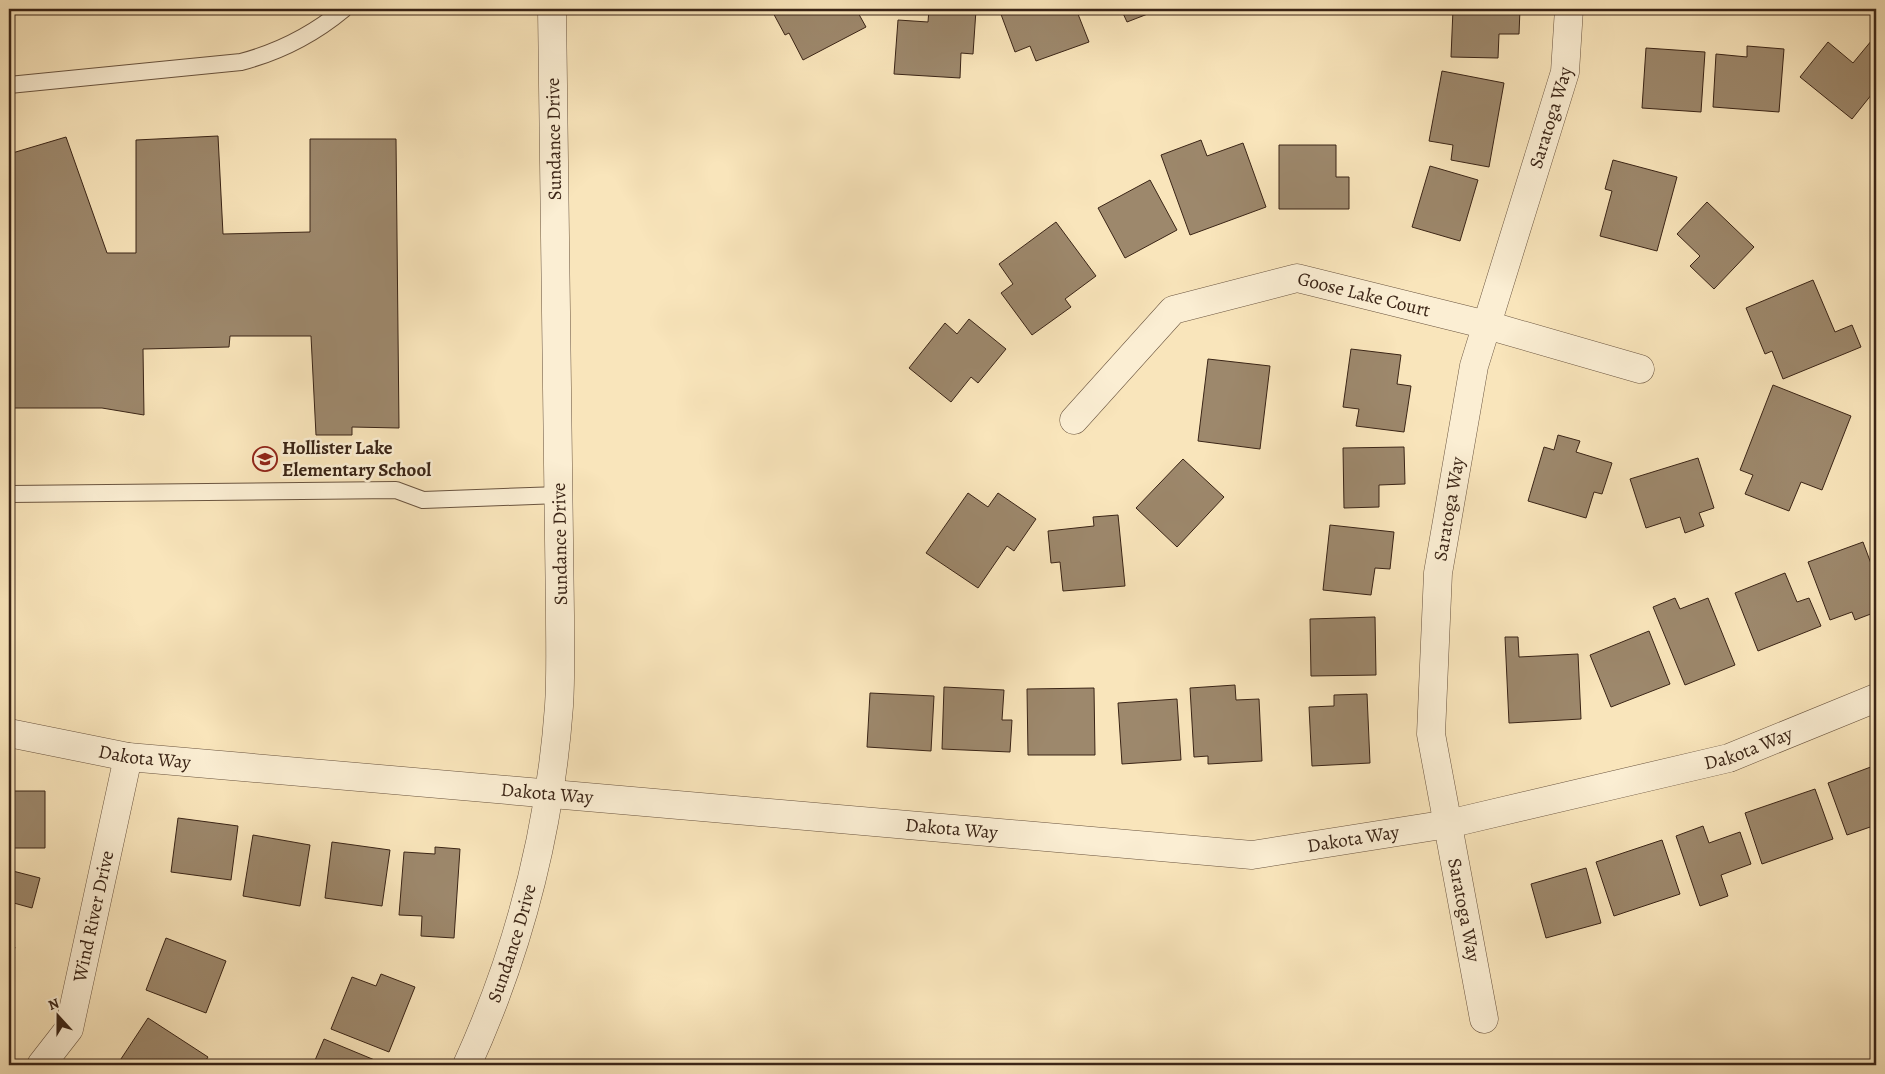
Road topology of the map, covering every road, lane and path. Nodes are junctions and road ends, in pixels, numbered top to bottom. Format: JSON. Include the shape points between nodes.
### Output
{"nodes":[{"id":1,"x":344,"y":9,"type":"edge"},
{"id":2,"x":552,"y":9,"type":"edge"},
{"id":3,"x":1569,"y":9,"type":"edge"},
{"id":4,"x":9,"y":84,"type":"edge"},
{"id":5,"x":1487,"y":325,"type":"junction"},
{"id":6,"x":1640,"y":369,"type":"dead end"},
{"id":7,"x":1074,"y":420,"type":"dead end"},
{"id":8,"x":9,"y":494,"type":"edge"},
{"id":9,"x":559,"y":495,"type":"junction"},
{"id":10,"x":1876,"y":698,"type":"edge"},
{"id":11,"x":9,"y":732,"type":"edge"},
{"id":12,"x":128,"y":757,"type":"junction"},
{"id":13,"x":548,"y":794,"type":"junction"},
{"id":14,"x":1448,"y":824,"type":"junction"},
{"id":15,"x":1484,"y":1020,"type":"dead end"},
{"id":16,"x":41,"y":1065,"type":"edge"},
{"id":17,"x":467,"y":1065,"type":"edge"}],
"edges":[{"from":1,"to":4,"type":"lane","via":[[295,42],[241,62]]},
{"from":2,"to":9,"type":"street","name":"Sundance Drive"},
{"from":3,"to":5,"type":"street","name":"Saratoga Way","via":[[1565,72]]},
{"from":5,"to":6,"type":"street","name":"Goose Lake Court"},
{"from":5,"to":7,"type":"street","name":"Goose Lake Court","via":[[1297,278],[1173,310]]},
{"from":5,"to":14,"type":"street","name":"Saratoga Way","via":[[1474,366],[1438,573],[1431,734]]},
{"from":8,"to":9,"type":"lane","via":[[396,490],[423,500]]},
{"from":9,"to":13,"type":"street","name":"Sundance Drive","via":[[559,706]]},
{"from":10,"to":14,"type":"street","name":"Dakota Way","via":[[1729,758]]},
{"from":11,"to":12,"type":"street","name":"Dakota Way"},
{"from":12,"to":13,"type":"street","name":"Dakota Way"},
{"from":12,"to":16,"type":"street","name":"Wind River Drive","via":[[69,1029]]},
{"from":13,"to":14,"type":"street","name":"Dakota Way","via":[[1252,855]]},
{"from":13,"to":17,"type":"street","name":"Sundance Drive","via":[[536,860],[513,948]]},
{"from":14,"to":15,"type":"street","name":"Saratoga Way"}]}
